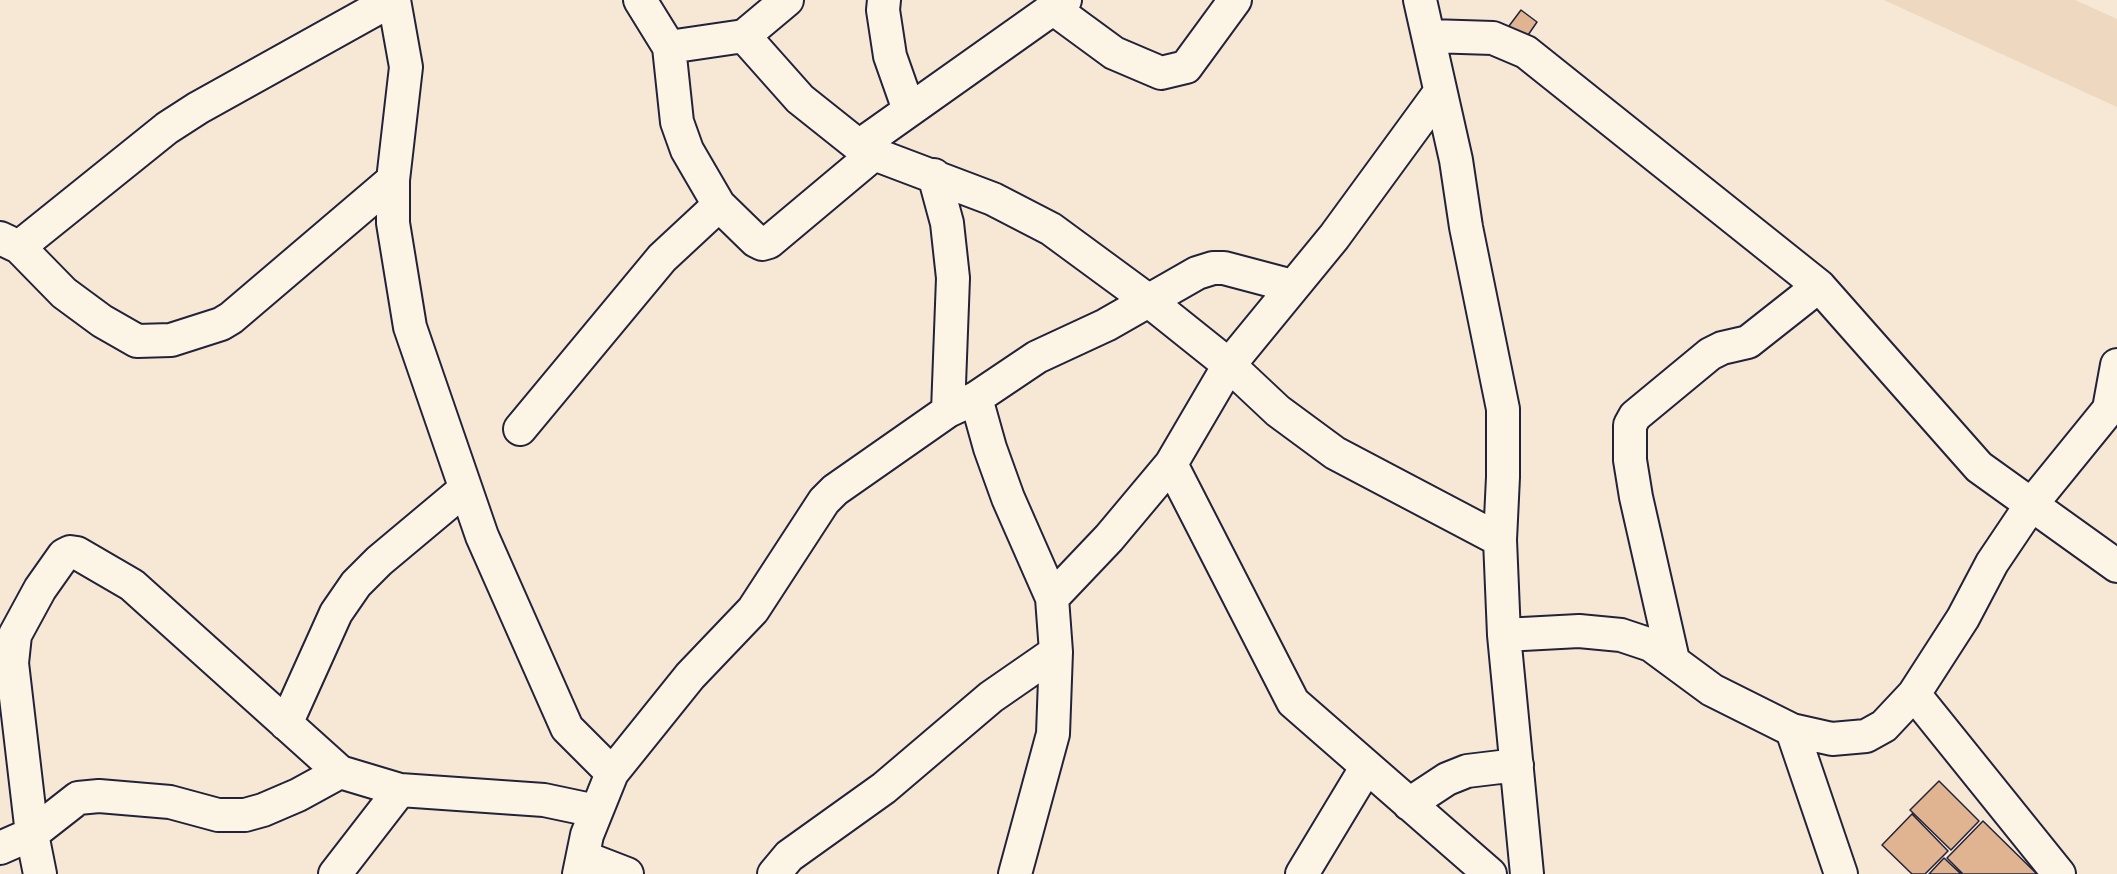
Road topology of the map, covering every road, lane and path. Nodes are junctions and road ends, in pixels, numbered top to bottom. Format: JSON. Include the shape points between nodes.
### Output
{"nodes":[{"id":1,"x":393,"y":0,"type":"edge"},
{"id":2,"x":640,"y":0,"type":"edge"},
{"id":3,"x":884,"y":0,"type":"edge"},
{"id":4,"x":1235,"y":0,"type":"edge"},
{"id":5,"x":1420,"y":0,"type":"edge"},
{"id":6,"x":1059,"y":4,"type":"edge"},
{"id":7,"x":763,"y":14,"type":"edge"},
{"id":8,"x":1430,"y":36,"type":"junction"},
{"id":9,"x":669,"y":47,"type":"junction"},
{"id":10,"x":1440,"y":92,"type":"junction"},
{"id":11,"x":909,"y":110,"type":"junction"},
{"id":12,"x":866,"y":150,"type":"junction"},
{"id":13,"x":934,"y":175,"type":"junction"},
{"id":14,"x":393,"y":180,"type":"junction"},
{"id":15,"x":719,"y":205,"type":"junction"},
{"id":16,"x":9,"y":243,"type":"edge"},
{"id":17,"x":1292,"y":286,"type":"junction"},
{"id":18,"x":1820,"y":286,"type":"junction"},
{"id":19,"x":1149,"y":301,"type":"junction"},
{"id":20,"x":1229,"y":365,"type":"junction"},
{"id":21,"x":2117,"y":365,"type":"edge"},
{"id":22,"x":976,"y":398,"type":"junction"},
{"id":23,"x":948,"y":411,"type":"junction"},
{"id":24,"x":2113,"y":411,"type":"edge"},
{"id":25,"x":520,"y":429,"type":"dead end"},
{"id":26,"x":1171,"y":464,"type":"junction"},
{"id":27,"x":465,"y":489,"type":"junction"},
{"id":28,"x":2031,"y":505,"type":"junction"},
{"id":29,"x":1500,"y":540,"type":"junction"},
{"id":30,"x":2117,"y":566,"type":"edge"},
{"id":31,"x":1052,"y":598,"type":"junction"},
{"id":32,"x":8,"y":626,"type":"edge"},
{"id":33,"x":1504,"y":635,"type":"junction"},
{"id":34,"x":1056,"y":652,"type":"junction"},
{"id":35,"x":1673,"y":660,"type":"junction"},
{"id":36,"x":1914,"y":694,"type":"junction"},
{"id":37,"x":286,"y":724,"type":"junction"},
{"id":38,"x":1792,"y":730,"type":"junction"},
{"id":39,"x":1517,"y":765,"type":"junction"},
{"id":40,"x":1366,"y":768,"type":"junction"},
{"id":41,"x":340,"y":772,"type":"junction"},
{"id":42,"x":612,"y":773,"type":"junction"},
{"id":43,"x":400,"y":790,"type":"junction"},
{"id":44,"x":1409,"y":804,"type":"junction"},
{"id":45,"x":596,"y":811,"type":"junction"},
{"id":46,"x":32,"y":834,"type":"junction"},
{"id":47,"x":0,"y":848,"type":"edge"},
{"id":48,"x":581,"y":866,"type":"edge"},
{"id":49,"x":40,"y":874,"type":"edge"},
{"id":50,"x":336,"y":874,"type":"edge"},
{"id":51,"x":627,"y":874,"type":"edge"},
{"id":52,"x":774,"y":874,"type":"edge"},
{"id":53,"x":1015,"y":874,"type":"edge"},
{"id":54,"x":1302,"y":874,"type":"edge"},
{"id":55,"x":1490,"y":874,"type":"edge"},
{"id":56,"x":1527,"y":874,"type":"edge"},
{"id":57,"x":1841,"y":874,"type":"edge"},
{"id":58,"x":2058,"y":874,"type":"edge"}],
"edges":[{"from":1,"to":14,"type":"street","via":[[406,67]]},
{"from":1,"to":16,"type":"street","via":[[198,108]]},
{"from":2,"to":9,"type":"street"},
{"from":3,"to":11,"type":"street","via":[[890,56]]},
{"from":4,"to":6,"type":"street","via":[[1186,67],[1161,73],[1114,53]]},
{"from":5,"to":8,"type":"street"},
{"from":6,"to":11,"type":"street"},
{"from":7,"to":9,"type":"street"},
{"from":7,"to":12,"type":"street","via":[[800,99]]},
{"from":8,"to":10,"type":"street"},
{"from":8,"to":18,"type":"street","via":[[1492,38],[1526,52]]},
{"from":9,"to":15,"type":"street","via":[[677,122],[687,150]]},
{"from":10,"to":17,"type":"street","via":[[1334,237]]},
{"from":10,"to":29,"type":"street","via":[[1503,409]]},
{"from":11,"to":12,"type":"street"},
{"from":12,"to":13,"type":"street"},
{"from":12,"to":15,"type":"street","via":[[769,242],[756,241]]},
{"from":13,"to":19,"type":"street","via":[[1051,229]]},
{"from":13,"to":23,"type":"street","via":[[947,223],[952,278]]},
{"from":14,"to":16,"type":"street","via":[[231,318],[171,339],[137,341],[102,321]]},
{"from":14,"to":27,"type":"street","via":[[393,223],[411,327]]},
{"from":15,"to":25,"type":"street","via":[[662,258]]},
{"from":17,"to":19,"type":"street","via":[[1213,267]]},
{"from":17,"to":20,"type":"street"},
{"from":18,"to":28,"type":"street","via":[[1963,451]]},
{"from":18,"to":35,"type":"street","via":[[1748,342],[1710,354],[1635,416],[1630,425],[1636,497]]},
{"from":19,"to":20,"type":"street"},
{"from":19,"to":22,"type":"street","via":[[1037,357]]},
{"from":20,"to":26,"type":"street"},
{"from":20,"to":29,"type":"street","via":[[1278,411],[1335,453]]},
{"from":21,"to":24,"type":"street"},
{"from":22,"to":23,"type":"street"},
{"from":22,"to":31,"type":"street","via":[[1008,498]]},
{"from":23,"to":42,"type":"street","via":[[828,495],[753,610],[670,699]]},
{"from":24,"to":28,"type":"street"},
{"from":26,"to":31,"type":"street"},
{"from":26,"to":40,"type":"street","via":[[1293,702]]},
{"from":27,"to":37,"type":"street","via":[[356,584],[336,613]]},
{"from":27,"to":42,"type":"street","via":[[567,728]]},
{"from":28,"to":30,"type":"street"},
{"from":28,"to":36,"type":"street"},
{"from":29,"to":33,"type":"street"},
{"from":31,"to":34,"type":"street"},
{"from":32,"to":37,"type":"street","via":[[64,555],[77,553],[132,585]]},
{"from":32,"to":46,"type":"street"},
{"from":33,"to":35,"type":"street","via":[[1579,631],[1621,635],[1651,645]]},
{"from":33,"to":39,"type":"street"},
{"from":34,"to":52,"type":"street","via":[[991,697],[884,788],[789,856]]},
{"from":34,"to":53,"type":"street","via":[[1053,734]]},
{"from":35,"to":38,"type":"street","via":[[1712,690]]},
{"from":36,"to":38,"type":"street","via":[[1884,726],[1866,736],[1832,739]]},
{"from":36,"to":58,"type":"street"},
{"from":37,"to":41,"type":"street"},
{"from":38,"to":57,"type":"street"},
{"from":39,"to":44,"type":"street","via":[[1467,771]]},
{"from":39,"to":56,"type":"street"},
{"from":40,"to":44,"type":"street"},
{"from":40,"to":54,"type":"street"},
{"from":41,"to":43,"type":"street"},
{"from":41,"to":46,"type":"street","via":[[298,795],[245,815],[218,814],[158,801],[78,798]]},
{"from":42,"to":45,"type":"street"},
{"from":43,"to":45,"type":"street","via":[[544,800]]},
{"from":43,"to":50,"type":"street"},
{"from":44,"to":55,"type":"street"},
{"from":45,"to":48,"type":"street"},
{"from":46,"to":47,"type":"street"},
{"from":46,"to":49,"type":"street"},
{"from":48,"to":51,"type":"street"}]}
